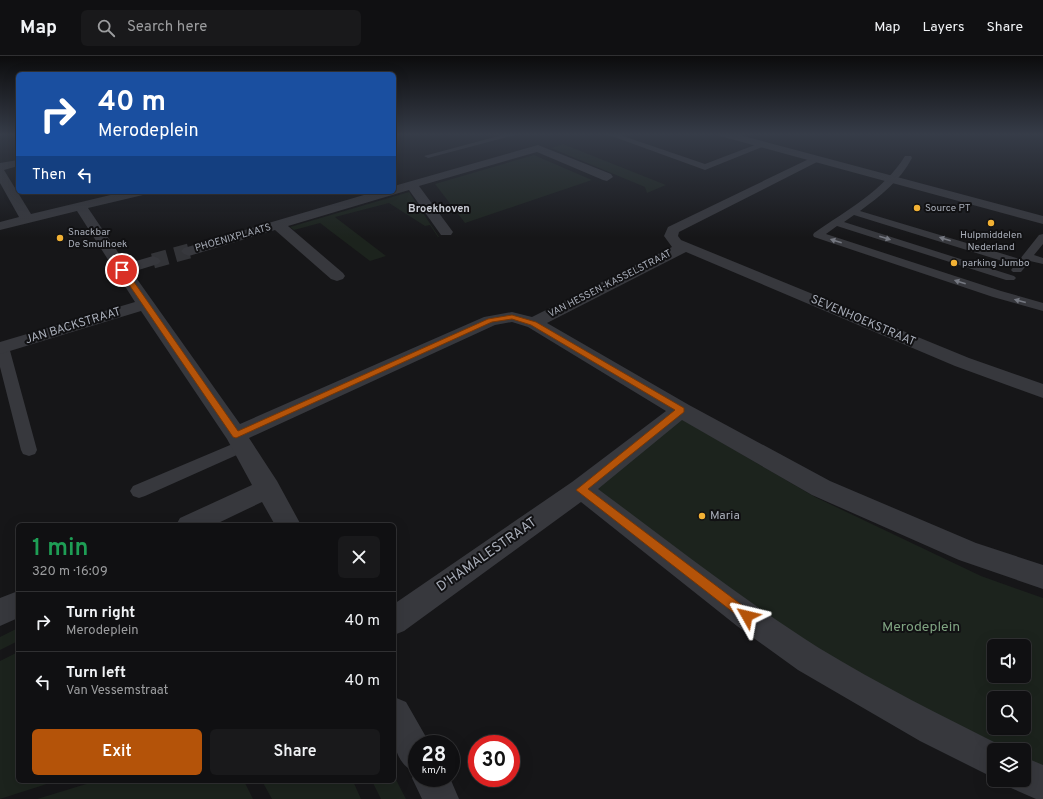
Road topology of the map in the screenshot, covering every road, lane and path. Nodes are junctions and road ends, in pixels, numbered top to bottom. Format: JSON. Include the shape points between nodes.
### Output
{"nodes":[{"id":1,"x":468,"y":169,"type":"edge"},
{"id":2,"x":587,"y":169,"type":"edge"},
{"id":3,"x":797,"y":169,"type":"edge"},
{"id":4,"x":847,"y":169,"type":"edge"},
{"id":5,"x":902,"y":169,"type":"edge"},
{"id":6,"x":0,"y":172,"type":"edge"},
{"id":7,"x":607,"y":177,"type":"dead end"},
{"id":8,"x":893,"y":181,"type":"junction"},
{"id":9,"x":412,"y":185,"type":"junction"},
{"id":10,"x":396,"y":189,"type":"edge"},
{"id":11,"x":127,"y":194,"type":"edge"},
{"id":12,"x":381,"y":194,"type":"edge"},
{"id":13,"x":83,"y":201,"type":"edge"},
{"id":14,"x":851,"y":211,"type":"junction"},
{"id":15,"x":27,"y":219,"type":"junction"},
{"id":16,"x":1043,"y":220,"type":"edge"},
{"id":17,"x":835,"y":222,"type":"junction"},
{"id":18,"x":278,"y":225,"type":"junction"},
{"id":19,"x":0,"y":226,"type":"edge"},
{"id":20,"x":446,"y":232,"type":"dead end"},
{"id":21,"x":1043,"y":237,"type":"edge"},
{"id":22,"x":685,"y":246,"type":"junction"},
{"id":23,"x":189,"y":251,"type":"tunnel mouth"},
{"id":24,"x":1025,"y":260,"type":"junction"},
{"id":25,"x":154,"y":261,"type":"tunnel mouth"},
{"id":26,"x":1043,"y":261,"type":"edge"},
{"id":27,"x":122,"y":270,"type":"junction"},
{"id":28,"x":338,"y":276,"type":"dead end"},
{"id":29,"x":1010,"y":278,"type":"junction"},
{"id":30,"x":997,"y":294,"type":"junction"},
{"id":31,"x":145,"y":304,"type":"junction"},
{"id":32,"x":1043,"y":307,"type":"edge"},
{"id":33,"x":534,"y":323,"type":"junction"},
{"id":34,"x":1,"y":348,"type":"edge"},
{"id":35,"x":1043,"y":392,"type":"edge"},
{"id":36,"x":681,"y":410,"type":"junction"},
{"id":37,"x":239,"y":440,"type":"junction"},
{"id":38,"x":29,"y":450,"type":"dead end"},
{"id":39,"x":268,"y":488,"type":"junction"},
{"id":40,"x":581,"y":490,"type":"junction"},
{"id":41,"x":139,"y":491,"type":"dead end"},
{"id":42,"x":193,"y":523,"type":"edge"},
{"id":43,"x":287,"y":523,"type":"edge"},
{"id":44,"x":1043,"y":577,"type":"edge"},
{"id":45,"x":16,"y":605,"type":"edge"},
{"id":46,"x":0,"y":612,"type":"edge"},
{"id":47,"x":396,"y":620,"type":"edge"},
{"id":48,"x":396,"y":718,"type":"edge"},
{"id":49,"x":408,"y":739,"type":"edge"},
{"id":50,"x":987,"y":756,"type":"edge"},
{"id":51,"x":1031,"y":778,"type":"edge"},
{"id":52,"x":1043,"y":784,"type":"edge"},
{"id":53,"x":435,"y":787,"type":"edge"},
{"id":54,"x":441,"y":799,"type":"edge"}],
"edges":[{"from":1,"to":9,"type":"street"},
{"from":2,"to":7,"type":"street"},
{"from":3,"to":22,"type":"street","name":"VAN HESSEN-KASSELSTRAAT","via":[[673,230],[671,236],[676,243]]},
{"from":4,"to":8,"type":"street"},
{"from":5,"to":8,"type":"lane"},
{"from":6,"to":15,"type":"street"},
{"from":8,"to":14,"type":"lane"},
{"from":8,"to":16,"type":"street"},
{"from":9,"to":10,"type":"street"},
{"from":9,"to":20,"type":"street"},
{"from":11,"to":13,"type":"street"},
{"from":12,"to":18,"type":"street","name":"PHOENIXPLAATS"},
{"from":13,"to":15,"type":"street"},
{"from":13,"to":27,"type":"street"},
{"from":14,"to":17,"type":"lane"},
{"from":24,"to":14,"type":"lane","one_way":true},
{"from":15,"to":19,"type":"street"},
{"from":17,"to":29,"type":"lane","one_way":true},
{"from":30,"to":17,"type":"lane","one_way":true,"via":[[818,235]]},
{"from":18,"to":23,"type":"street","name":"PHOENIXPLAATS"},
{"from":18,"to":28,"type":"street","name":"PHOENIXPLAATS"},
{"from":21,"to":24,"type":"lane"},
{"from":22,"to":33,"type":"street","name":"VAN HESSEN-KASSELSTRAAT"},
{"from":22,"to":35,"type":"street","name":"SEVENHOEKSTRAAT","via":[[962,362]]},
{"from":24,"to":26,"type":"lane"},
{"from":24,"to":29,"type":"lane"},
{"from":25,"to":27,"type":"street"},
{"from":27,"to":31,"type":"street"},
{"from":29,"to":30,"type":"lane"},
{"from":32,"to":30,"type":"lane","one_way":true},
{"from":31,"to":34,"type":"street","name":"JAN BACKSTRAAT"},
{"from":31,"to":37,"type":"street"},
{"from":33,"to":36,"type":"street"},
{"from":33,"to":37,"type":"street","name":"VAN HESSEN-KASSELSTRAAT","via":[[512,317],[490,320]]},
{"from":34,"to":38,"type":"lane"},
{"from":36,"to":40,"type":"street"},
{"from":36,"to":44,"type":"street","via":[[821,488],[969,552]]},
{"from":37,"to":39,"type":"street"},
{"from":37,"to":41,"type":"lane"},
{"from":39,"to":42,"type":"street"},
{"from":39,"to":43,"type":"street"},
{"from":40,"to":47,"type":"street","name":"D'HAMALESTRAAT"},
{"from":40,"to":50,"type":"street","via":[[747,616],[809,659],[932,729]]},
{"from":45,"to":46,"type":"street"},
{"from":48,"to":49,"type":"street"},
{"from":51,"to":52,"type":"street"},
{"from":53,"to":54,"type":"street"}]}
